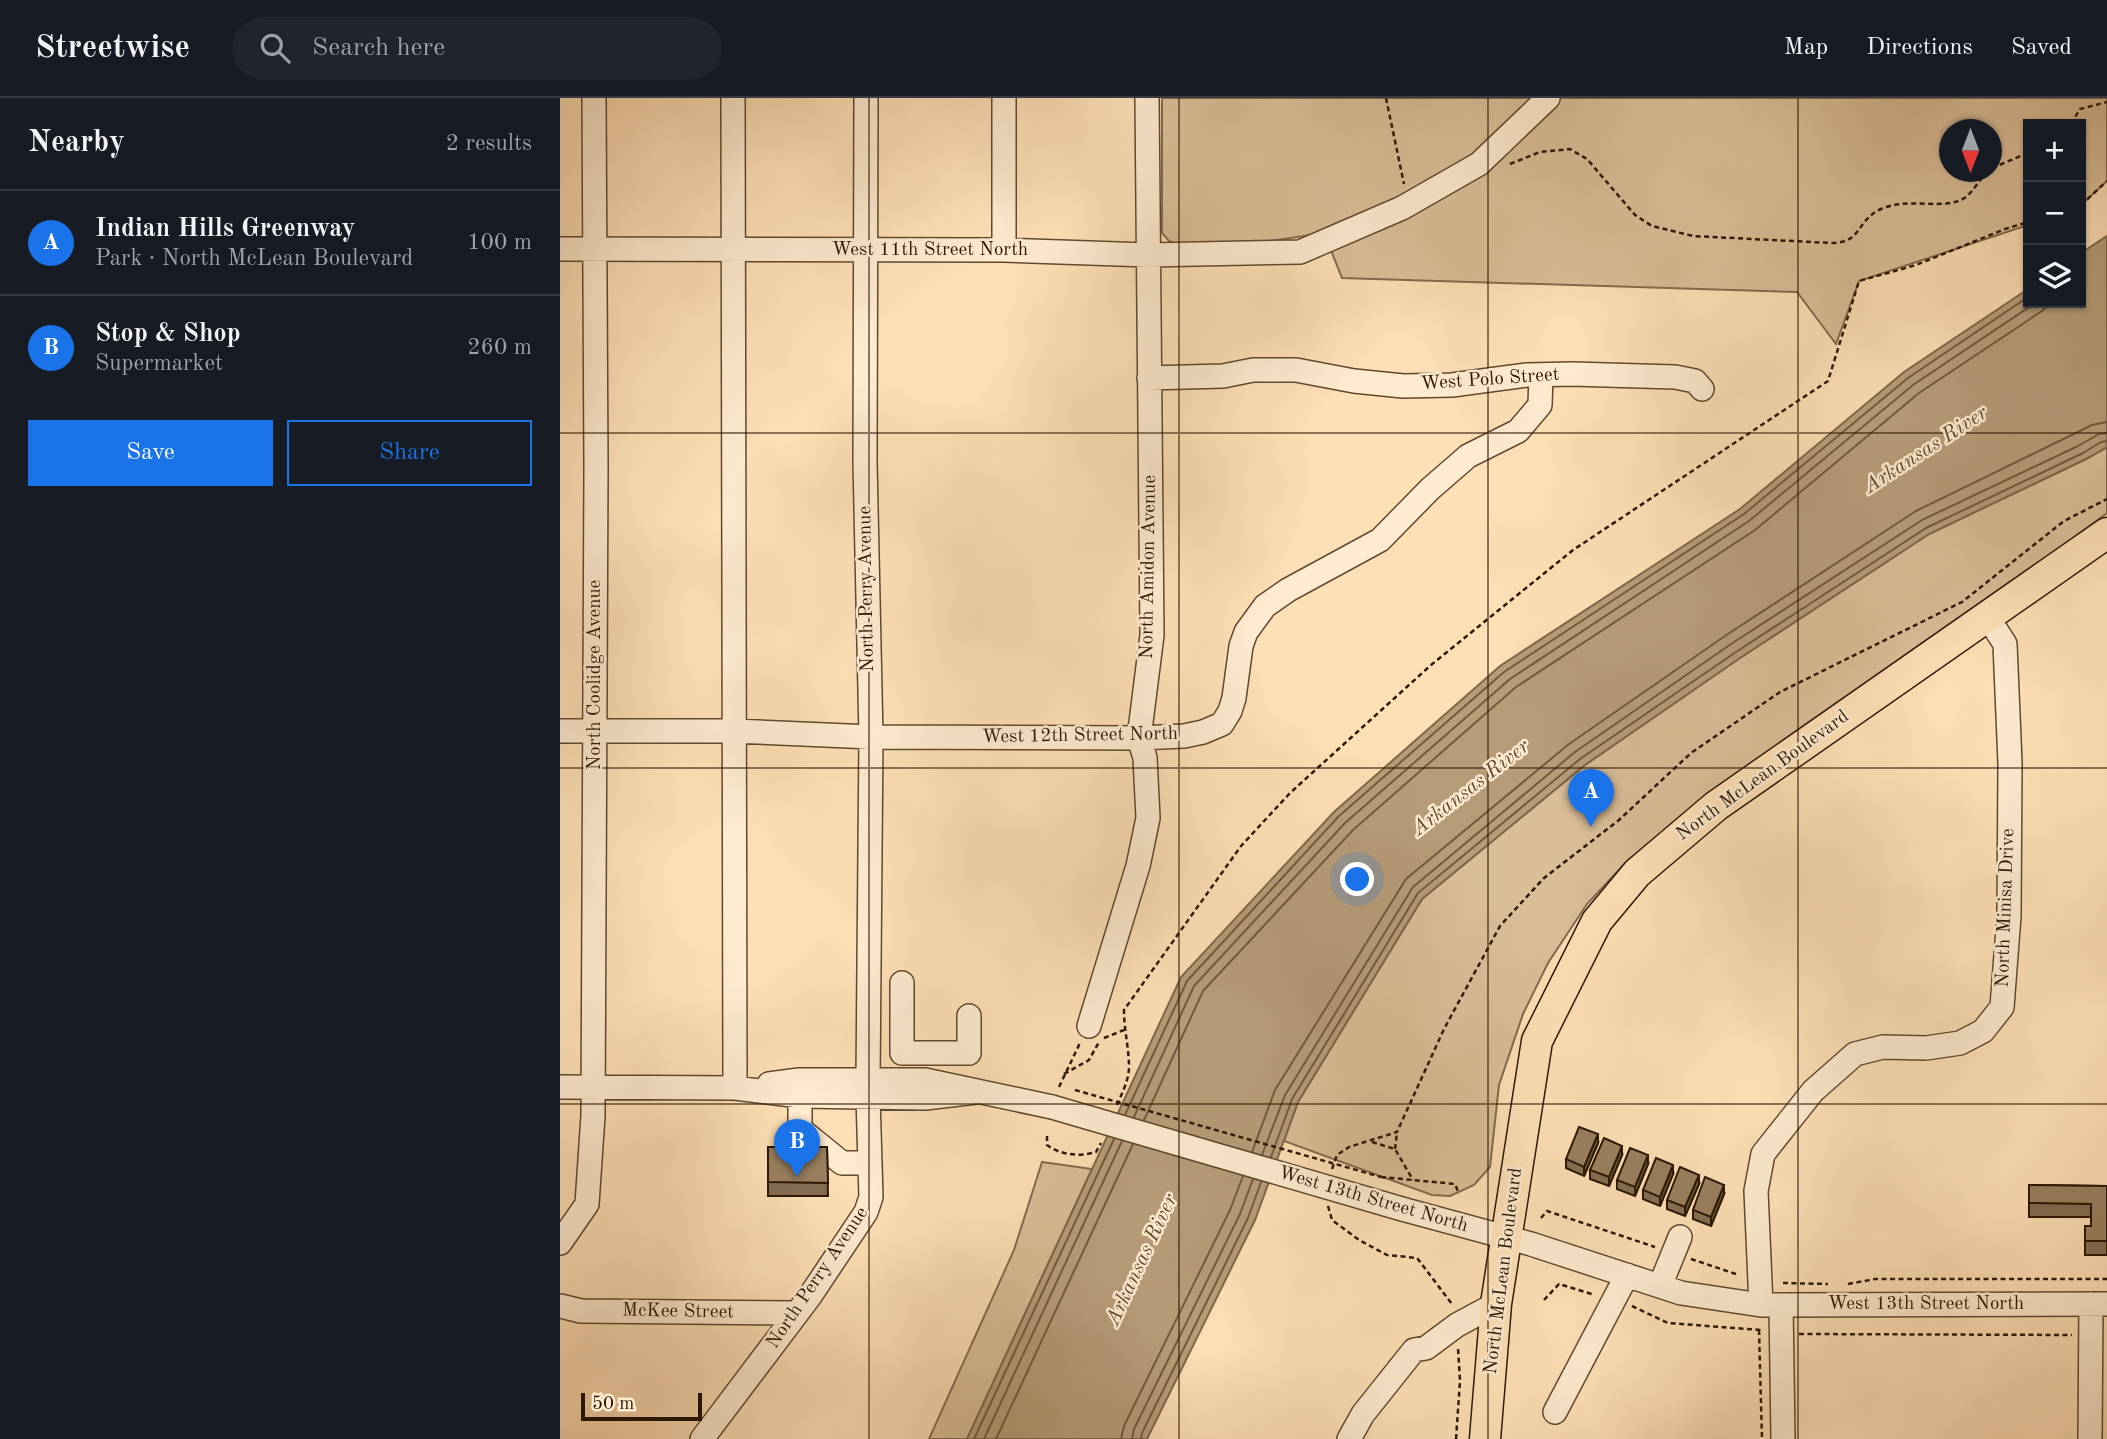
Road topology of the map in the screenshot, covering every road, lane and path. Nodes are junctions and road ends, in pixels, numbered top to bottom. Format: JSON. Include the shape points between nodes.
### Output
{"nodes":[{"id":1,"x":594,"y":98,"type":"edge"},
{"id":2,"x":733,"y":98,"type":"edge"},
{"id":3,"x":866,"y":98,"type":"edge"},
{"id":4,"x":1004,"y":98,"type":"edge"},
{"id":5,"x":1147,"y":98,"type":"edge"},
{"id":6,"x":1386,"y":98,"type":"edge"},
{"id":7,"x":1548,"y":98,"type":"edge"},
{"id":8,"x":2107,"y":102,"type":"edge"},
{"id":9,"x":2074,"y":119,"type":"edge"},
{"id":10,"x":2023,"y":155,"type":"edge"},
{"id":11,"x":2002,"y":164,"type":"edge"},
{"id":12,"x":1501,"y":168,"type":"dead end"},
{"id":13,"x":2107,"y":181,"type":"edge"},
{"id":14,"x":1978,"y":182,"type":"edge"},
{"id":15,"x":2086,"y":200,"type":"edge"},
{"id":16,"x":1407,"y":205,"type":"junction"},
{"id":17,"x":2023,"y":224,"type":"edge"},
{"id":18,"x":560,"y":249,"type":"edge"},
{"id":19,"x":595,"y":249,"type":"junction"},
{"id":20,"x":733,"y":249,"type":"junction"},
{"id":21,"x":866,"y":249,"type":"junction"},
{"id":22,"x":1004,"y":250,"type":"junction"},
{"id":23,"x":1148,"y":255,"type":"junction"},
{"id":24,"x":1541,"y":375,"type":"junction"},
{"id":25,"x":1149,"y":378,"type":"junction"},
{"id":26,"x":1702,"y":388,"type":"dead end"},
{"id":27,"x":2107,"y":533,"type":"edge"},
{"id":28,"x":1987,"y":616,"type":"junction"},
{"id":29,"x":560,"y":731,"type":"edge"},
{"id":30,"x":595,"y":731,"type":"junction"},
{"id":31,"x":734,"y":731,"type":"junction"},
{"id":32,"x":871,"y":737,"type":"junction"},
{"id":33,"x":1139,"y":738,"type":"junction"},
{"id":34,"x":902,"y":984,"type":"dead end"},
{"id":35,"x":969,"y":1016,"type":"dead end"},
{"id":36,"x":1089,"y":1026,"type":"joint"},
{"id":37,"x":1124,"y":1030,"type":"junction"},
{"id":38,"x":560,"y":1087,"type":"edge"},
{"id":39,"x":592,"y":1087,"type":"junction"},
{"id":40,"x":735,"y":1088,"type":"junction"},
{"id":41,"x":868,"y":1088,"type":"junction"},
{"id":42,"x":1075,"y":1090,"type":"dead end"},
{"id":43,"x":800,"y":1096,"type":"junction"},
{"id":44,"x":1115,"y":1109,"type":"dead end"},
{"id":45,"x":1396,"y":1132,"type":"dead end"},
{"id":46,"x":1047,"y":1136,"type":"dead end"},
{"id":47,"x":1101,"y":1141,"type":"dead end"},
{"id":48,"x":1370,"y":1142,"type":"dead end"},
{"id":49,"x":1395,"y":1149,"type":"junction"},
{"id":50,"x":870,"y":1163,"type":"junction"},
{"id":51,"x":1413,"y":1180,"type":"junction"},
{"id":52,"x":1459,"y":1194,"type":"dead end"},
{"id":53,"x":1541,"y":1218,"type":"dead end"},
{"id":54,"x":1507,"y":1237,"type":"junction"},
{"id":55,"x":560,"y":1243,"type":"edge"},
{"id":56,"x":1677,"y":1245,"type":"junction"},
{"id":57,"x":1736,"y":1274,"type":"dead end"},
{"id":58,"x":1627,"y":1275,"type":"junction"},
{"id":59,"x":2107,"y":1279,"type":"edge"},
{"id":60,"x":1833,"y":1284,"type":"dead end"},
{"id":61,"x":1846,"y":1284,"type":"dead end"},
{"id":62,"x":1660,"y":1286,"type":"junction"},
{"id":63,"x":1775,"y":1297,"type":"junction"},
{"id":64,"x":1496,"y":1304,"type":"junction"},
{"id":65,"x":2099,"y":1304,"type":"edge"},
{"id":66,"x":560,"y":1306,"type":"edge"},
{"id":67,"x":797,"y":1313,"type":"junction"},
{"id":68,"x":1759,"y":1330,"type":"dead end"},
{"id":69,"x":1555,"y":1412,"type":"dead end"},
{"id":70,"x":702,"y":1439,"type":"edge"},
{"id":71,"x":1349,"y":1439,"type":"edge"},
{"id":72,"x":1485,"y":1439,"type":"edge"},
{"id":73,"x":1762,"y":1439,"type":"edge"},
{"id":74,"x":1776,"y":1439,"type":"edge"},
{"id":75,"x":1783,"y":1439,"type":"edge"},
{"id":76,"x":2090,"y":1439,"type":"edge"}],
"edges":[{"from":1,"to":19,"type":"street","name":"North Coolidge Avenue"},
{"from":2,"to":20,"type":"street"},
{"from":3,"to":21,"type":"street","name":"North Perry Avenue"},
{"from":4,"to":22,"type":"street"},
{"from":5,"to":23,"type":"street","name":"North Amidon Avenue"},
{"from":6,"to":16,"type":"path"},
{"from":7,"to":16,"type":"street","via":[[1479,164]]},
{"from":8,"to":9,"type":"path","via":[[2080,109]]},
{"from":10,"to":11,"type":"path"},
{"from":12,"to":14,"type":"path","via":[[1533,153],[1570,149],[1587,159],[1635,215],[1652,226],[1693,236],[1830,243],[1853,238],[1865,219],[1882,208],[1908,202],[1957,202]]},
{"from":13,"to":15,"type":"path"},
{"from":16,"to":23,"type":"street","name":"West 11th Street North","via":[[1300,252]]},
{"from":17,"to":37,"type":"path","via":[[1916,265],[1859,281],[1828,381],[1573,550],[1431,664],[1310,775],[1241,846],[1124,1010]]},
{"from":18,"to":19,"type":"street","name":"West 11th Street North"},
{"from":19,"to":20,"type":"street","name":"West 11th Street North"},
{"from":19,"to":30,"type":"street","name":"North Coolidge Avenue"},
{"from":20,"to":21,"type":"street","name":"West 11th Street North"},
{"from":20,"to":31,"type":"street"},
{"from":21,"to":22,"type":"street","name":"West 11th Street North"},
{"from":21,"to":32,"type":"street","name":"North Perry Avenue"},
{"from":22,"to":23,"type":"street","name":"West 11th Street North"},
{"from":23,"to":25,"type":"street","name":"North Amidon Avenue"},
{"from":24,"to":25,"type":"street","name":"West Polo Street","via":[[1403,386],[1296,370]]},
{"from":24,"to":26,"type":"street","name":"West Polo Street","via":[[1675,377],[1695,381]]},
{"from":24,"to":33,"type":"street","name":"West 12th Street North","via":[[1540,405],[1518,430],[1468,456],[1380,540],[1265,606],[1246,632],[1234,698],[1222,724],[1184,736]]},
{"from":25,"to":33,"type":"street","name":"North Amidon Avenue","via":[[1152,635]]},
{"from":27,"to":28,"type":"main road","name":"North McLean Boulevard"},
{"from":28,"to":54,"type":"main road","name":"North McLean Boulevard","via":[[1716,806],[1637,873],[1597,921],[1537,1041]]},
{"from":28,"to":63,"type":"street","name":"North Minisa Drive","via":[[2005,645],[2010,763],[2008,916],[2001,1007],[1983,1031],[1960,1043],[1883,1047],[1855,1054],[1813,1091],[1763,1154],[1756,1191]]},
{"from":29,"to":30,"type":"street","name":"West 12th Street North"},
{"from":30,"to":31,"type":"street","name":"West 12th Street North"},
{"from":30,"to":39,"type":"street","name":"North Coolidge Avenue"},
{"from":31,"to":32,"type":"street","name":"West 12th Street North"},
{"from":31,"to":40,"type":"street"},
{"from":32,"to":33,"type":"street","name":"West 12th Street North"},
{"from":32,"to":41,"type":"street","name":"North Perry Avenue"},
{"from":33,"to":36,"type":"street","name":"North Amidon Avenue","via":[[1146,767],[1148,818]]},
{"from":34,"to":35,"type":"street","via":[[902,1053],[969,1053]]},
{"from":36,"to":37,"type":"path","via":[[1064,1074],[1089,1060],[1101,1039]]},
{"from":37,"to":44,"type":"path","via":[[1129,1069]]},
{"from":38,"to":39,"type":"street","name":"West 13th Street North"},
{"from":39,"to":40,"type":"street","name":"West 13th Street North"},
{"from":39,"to":55,"type":"street","name":"North Coolidge Avenue","via":[[587,1204]]},
{"from":40,"to":41,"type":"street","name":"West 13th Street North","via":[[799,1080]]},
{"from":40,"to":43,"type":"street","name":"West 13th Street North"},
{"from":41,"to":43,"type":"street","name":"West 13th Street North"},
{"from":41,"to":50,"type":"street","name":"North Perry Avenue"},
{"from":41,"to":54,"type":"street","name":"West 13th Street North","bridge":true,"via":[[925,1080],[1052,1107]]},
{"from":42,"to":51,"type":"path","bridge":true,"via":[[1381,1177]]},
{"from":43,"to":50,"type":"street","via":[[800,1129],[842,1163]]},
{"from":45,"to":49,"type":"path"},
{"from":46,"to":47,"type":"path","via":[[1047,1145],[1053,1150],[1083,1156],[1096,1152]]},
{"from":48,"to":49,"type":"path"},
{"from":49,"to":51,"type":"path"},
{"from":50,"to":67,"type":"street","name":"North Perry Avenue","via":[[871,1197],[866,1212]]},
{"from":51,"to":52,"type":"path","via":[[1455,1184]]},
{"from":53,"to":56,"type":"path","via":[[1546,1211]]},
{"from":54,"to":58,"type":"street","name":"West 13th Street North"},
{"from":54,"to":64,"type":"main road","name":"North McLean Boulevard"},
{"from":56,"to":57,"type":"path"},
{"from":56,"to":62,"type":"street"},
{"from":58,"to":62,"type":"street","name":"West 13th Street North"},
{"from":58,"to":69,"type":"street"},
{"from":59,"to":61,"type":"path","via":[[1875,1279]]},
{"from":60,"to":63,"type":"path"},
{"from":62,"to":63,"type":"street","name":"West 13th Street North","via":[[1681,1293]]},
{"from":63,"to":65,"type":"street","name":"West 13th Street North"},
{"from":63,"to":75,"type":"street","name":"North Minisa Drive"},
{"from":64,"to":71,"type":"street","via":[[1426,1348],[1414,1350]]},
{"from":64,"to":72,"type":"main road","name":"North McLean Boulevard"},
{"from":65,"to":76,"type":"street"},
{"from":66,"to":67,"type":"street","name":"McKee Street","via":[[582,1311]]},
{"from":67,"to":70,"type":"street","name":"North Perry Avenue"},
{"from":68,"to":73,"type":"path"},
{"from":74,"to":75,"type":"street"}]}
